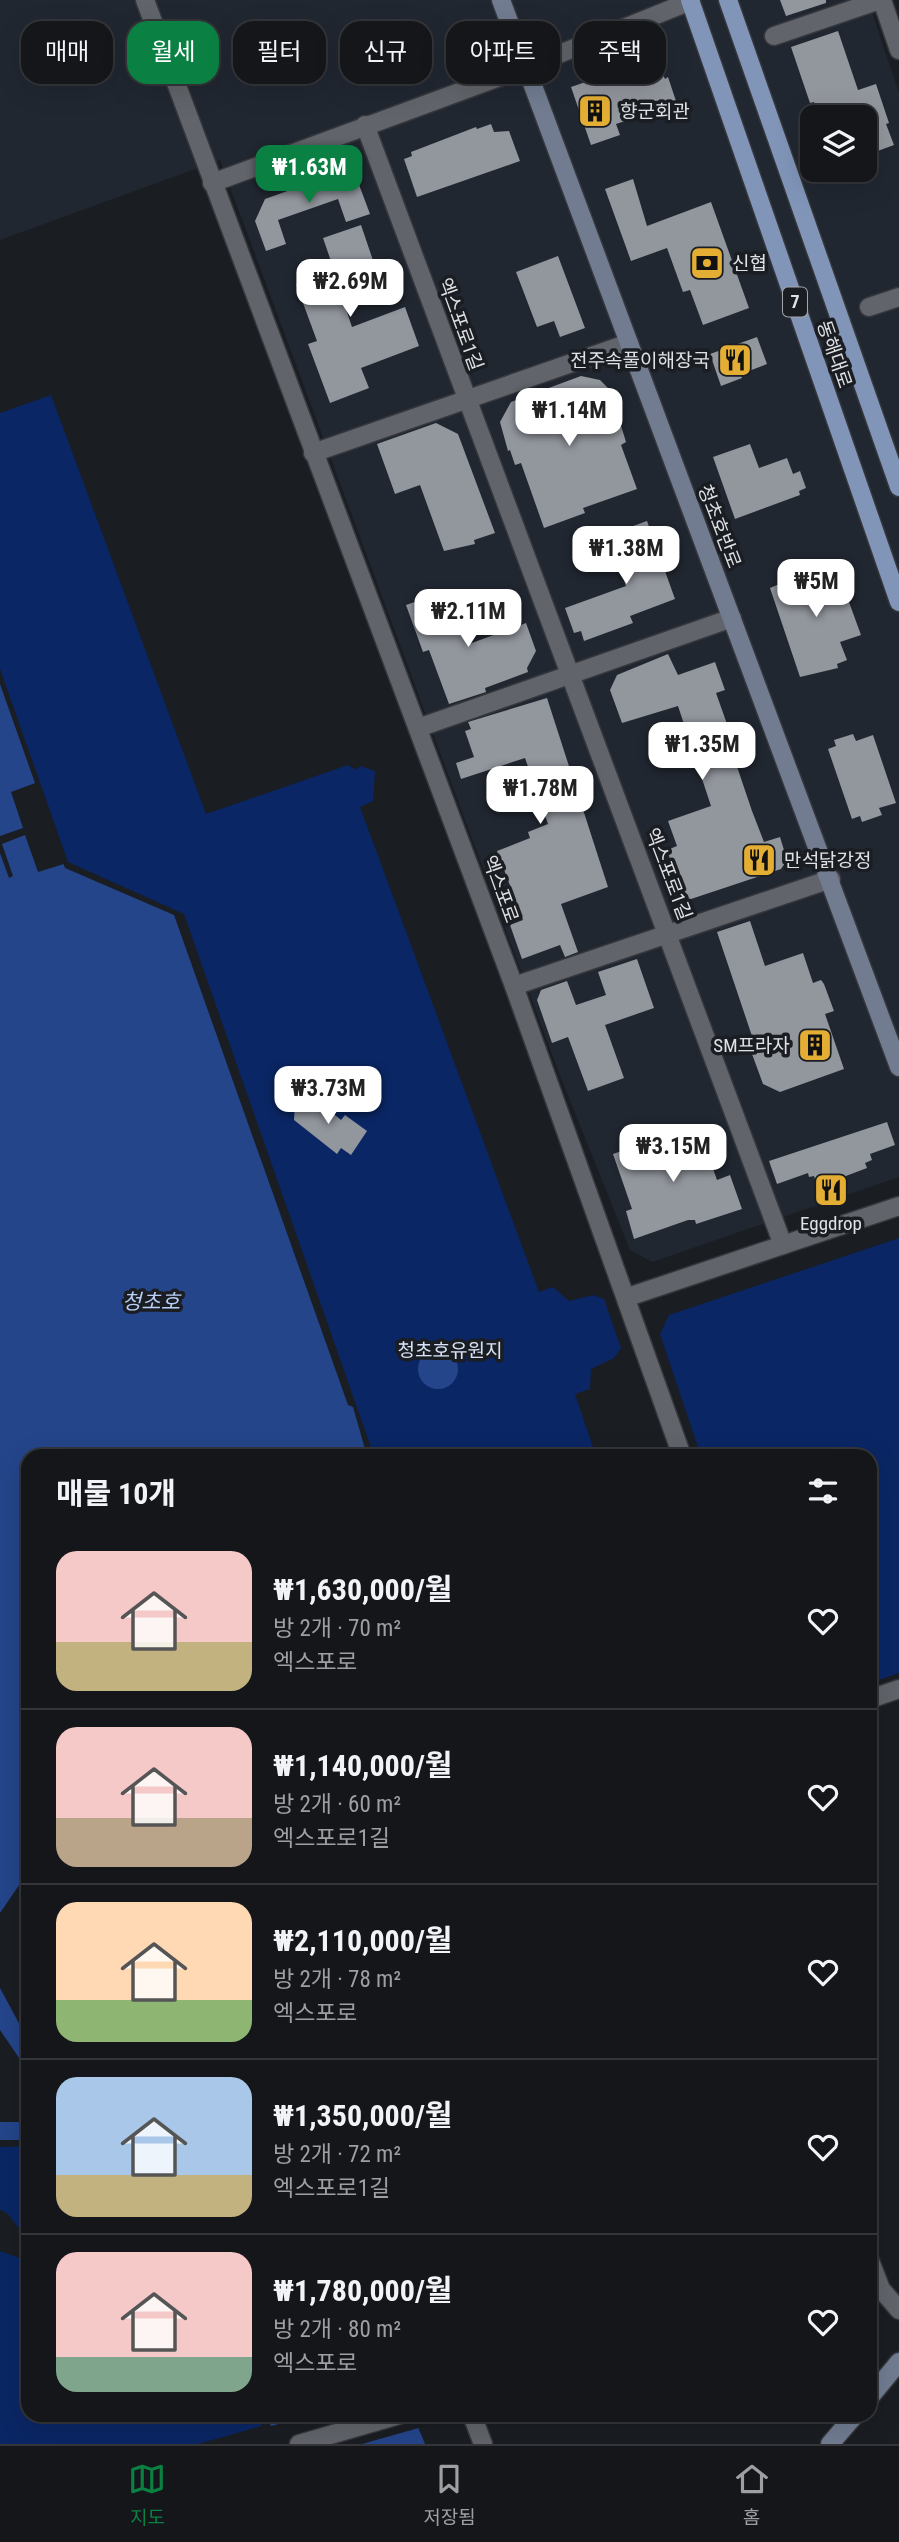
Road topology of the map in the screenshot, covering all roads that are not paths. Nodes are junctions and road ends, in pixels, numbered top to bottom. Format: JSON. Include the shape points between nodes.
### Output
{"nodes":[{"id":1,"x":145,"y":0,"type":"edge"},
{"id":2,"x":501,"y":0,"type":"edge"},
{"id":3,"x":692,"y":0,"type":"edge"},
{"id":4,"x":728,"y":0,"type":"edge"},
{"id":5,"x":881,"y":0,"type":"edge"},
{"id":6,"x":509,"y":21,"type":"edge"},
{"id":7,"x":774,"y":36,"type":"dead end"},
{"id":8,"x":899,"y":50,"type":"edge"},
{"id":9,"x":560,"y":54,"type":"edge"},
{"id":10,"x":480,"y":84,"type":"edge"},
{"id":11,"x":533,"y":84,"type":"edge"},
{"id":12,"x":365,"y":125,"type":"junction"},
{"id":13,"x":212,"y":183,"type":"junction"},
{"id":14,"x":899,"y":297,"type":"edge"},
{"id":15,"x":869,"y":307,"type":"dead end"},
{"id":16,"x":629,"y":343,"type":"junction"},
{"id":17,"x":467,"y":398,"type":"junction"},
{"id":18,"x":313,"y":453,"type":"junction"},
{"id":19,"x":899,"y":487,"type":"edge"},
{"id":20,"x":899,"y":602,"type":"edge"},
{"id":21,"x":732,"y":618,"type":"junction"},
{"id":22,"x":571,"y":673,"type":"junction"},
{"id":23,"x":418,"y":728,"type":"junction"},
{"id":24,"x":831,"y":879,"type":"junction"},
{"id":25,"x":670,"y":934,"type":"junction"},
{"id":26,"x":514,"y":986,"type":"junction"},
{"id":27,"x":899,"y":1067,"type":"edge"},
{"id":28,"x":899,"y":1206,"type":"edge"},
{"id":29,"x":783,"y":1245,"type":"junction"},
{"id":30,"x":628,"y":1297,"type":"junction"},
{"id":31,"x":680,"y":1449,"type":"edge"},
{"id":32,"x":899,"y":1689,"type":"edge"},
{"id":33,"x":877,"y":1697,"type":"edge"},
{"id":34,"x":877,"y":2279,"type":"edge"},
{"id":35,"x":899,"y":2310,"type":"edge"},
{"id":36,"x":899,"y":2362,"type":"edge"},
{"id":37,"x":877,"y":2389,"type":"edge"},
{"id":38,"x":376,"y":2422,"type":"edge"},
{"id":39,"x":475,"y":2422,"type":"edge"},
{"id":40,"x":849,"y":2422,"type":"edge"},
{"id":41,"x":299,"y":2444,"type":"edge"},
{"id":42,"x":483,"y":2444,"type":"edge"},
{"id":43,"x":830,"y":2444,"type":"edge"}],
"edges":[{"from":1,"to":13,"type":"street","name":"엑스포로"},
{"from":2,"to":6,"type":"street","name":"청초호반로"},
{"from":3,"to":9,"type":"street"},
{"from":3,"to":20,"type":"main road","name":"동해대로","number":"7"},
{"from":4,"to":19,"type":"main road","name":"동해대로","number":"7"},
{"from":5,"to":7,"type":"street"},
{"from":5,"to":8,"type":"street"},
{"from":10,"to":12,"type":"street"},
{"from":11,"to":16,"type":"street","name":"청초호반로"},
{"from":12,"to":13,"type":"street"},
{"from":12,"to":17,"type":"street","name":"엑스포로1길"},
{"from":13,"to":18,"type":"street","name":"엑스포로"},
{"from":14,"to":15,"type":"street"},
{"from":16,"to":17,"type":"street"},
{"from":16,"to":21,"type":"street","name":"청초호반로"},
{"from":17,"to":18,"type":"street"},
{"from":17,"to":22,"type":"street","name":"엑스포로1길"},
{"from":18,"to":23,"type":"street","name":"엑스포로"},
{"from":21,"to":22,"type":"street"},
{"from":21,"to":24,"type":"street","name":"청초호반로"},
{"from":22,"to":23,"type":"street"},
{"from":22,"to":25,"type":"street","name":"엑스포로1길"},
{"from":23,"to":26,"type":"street","name":"엑스포로"},
{"from":24,"to":25,"type":"street"},
{"from":24,"to":27,"type":"street","name":"청초호반로"},
{"from":25,"to":26,"type":"street"},
{"from":25,"to":29,"type":"street","name":"엑스포로1길"},
{"from":26,"to":30,"type":"street","name":"엑스포로"},
{"from":28,"to":29,"type":"street"},
{"from":29,"to":30,"type":"street"},
{"from":30,"to":31,"type":"street","name":"엑스포로"},
{"from":32,"to":33,"type":"street"},
{"from":34,"to":35,"type":"street"},
{"from":36,"to":37,"type":"street"},
{"from":38,"to":41,"type":"street"},
{"from":39,"to":42,"type":"street"},
{"from":40,"to":43,"type":"street"}]}
